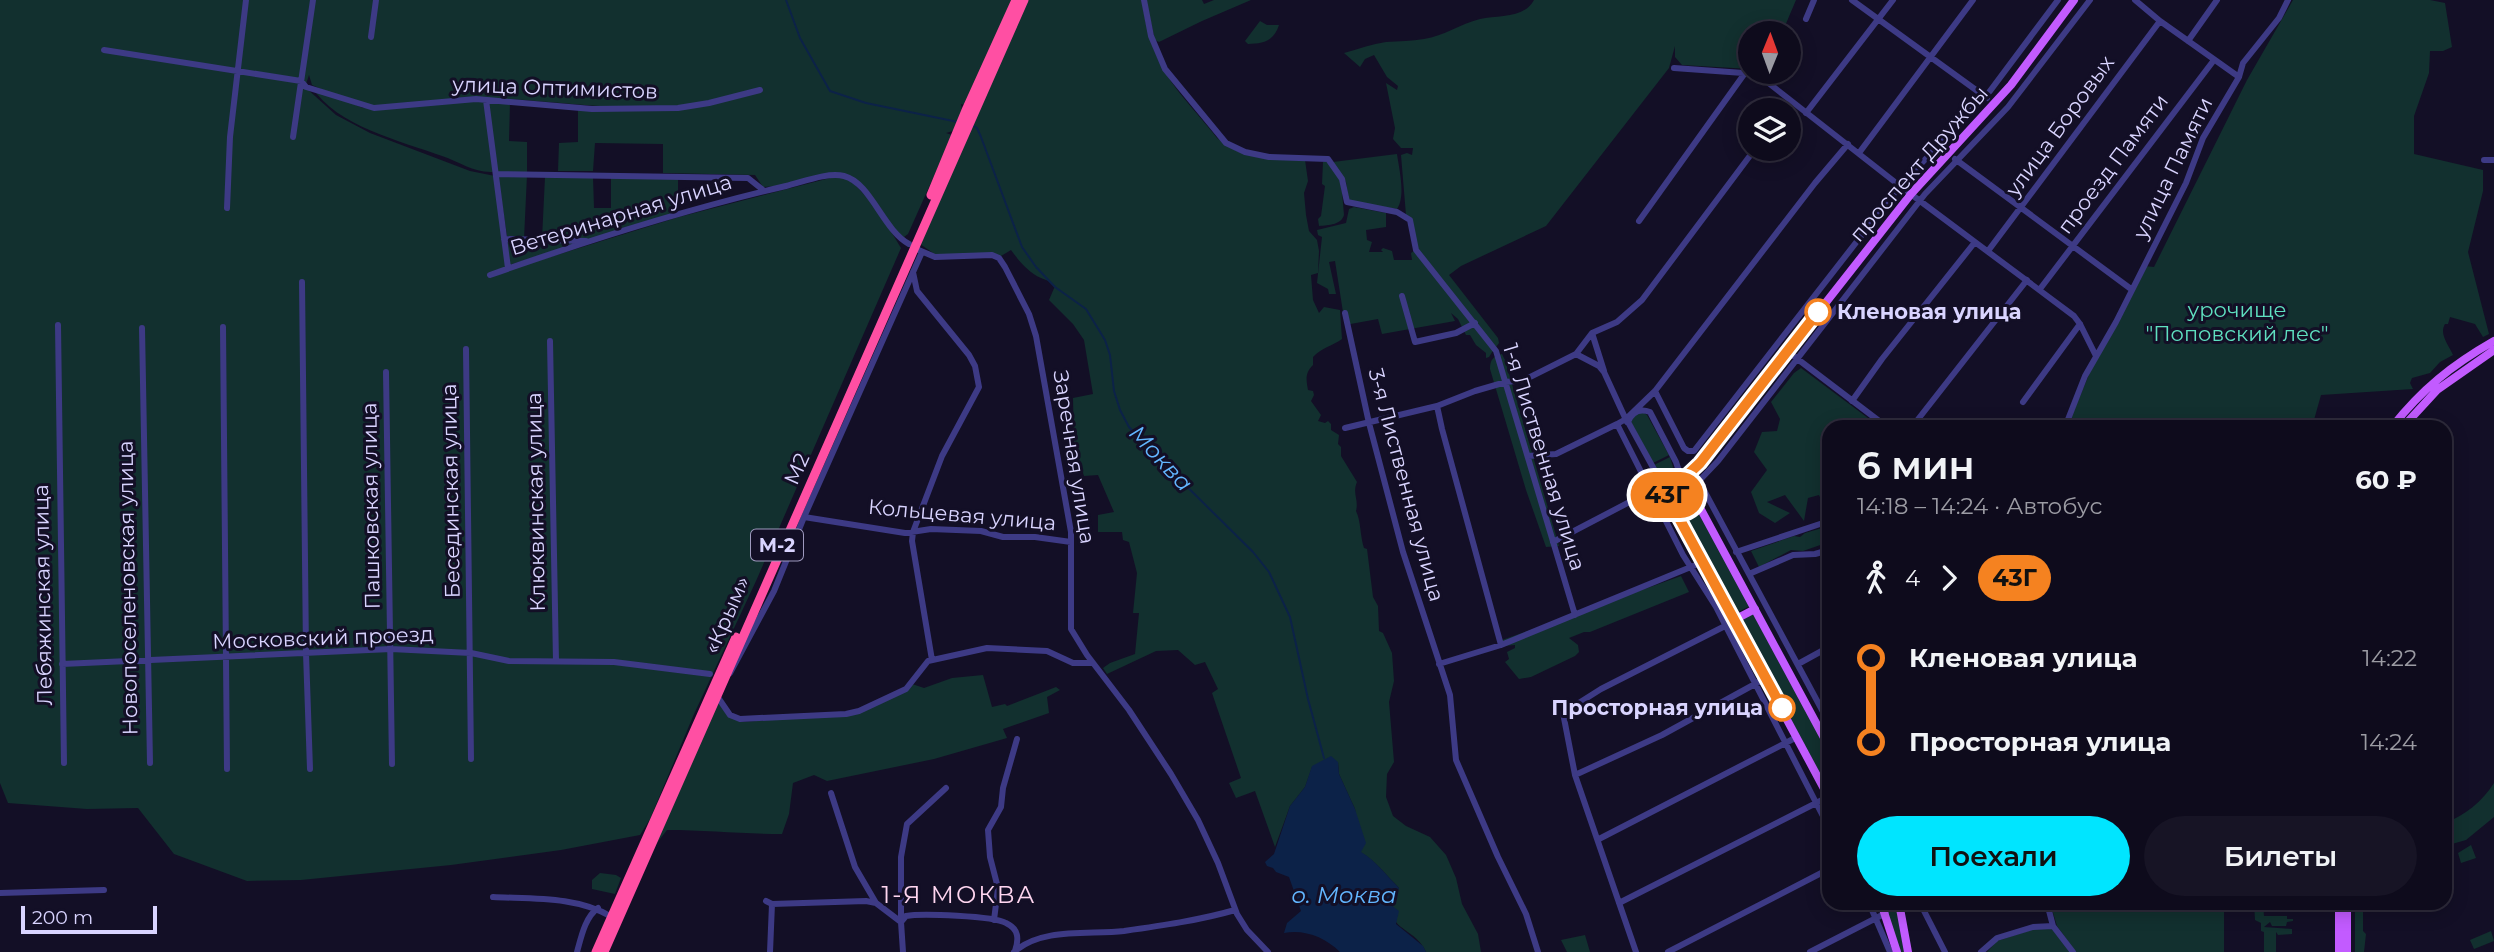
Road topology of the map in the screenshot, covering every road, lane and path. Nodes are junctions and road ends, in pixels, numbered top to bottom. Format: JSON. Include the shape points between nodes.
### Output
{"nodes":[{"id":1,"x":246,"y":0,"type":"edge"},
{"id":2,"x":313,"y":0,"type":"edge"},
{"id":3,"x":376,"y":0,"type":"edge"},
{"id":4,"x":1016,"y":0,"type":"edge"},
{"id":5,"x":1024,"y":0,"type":"edge"},
{"id":6,"x":1144,"y":0,"type":"edge"},
{"id":7,"x":1814,"y":0,"type":"edge"},
{"id":8,"x":1853,"y":0,"type":"edge"},
{"id":9,"x":1892,"y":0,"type":"edge"},
{"id":10,"x":1973,"y":0,"type":"edge"},
{"id":11,"x":2058,"y":0,"type":"edge"},
{"id":12,"x":2074,"y":0,"type":"edge"},
{"id":13,"x":2090,"y":0,"type":"edge"},
{"id":14,"x":2217,"y":0,"type":"edge"},
{"id":15,"x":2288,"y":0,"type":"edge"},
{"id":16,"x":2140,"y":1,"type":"edge"},
{"id":17,"x":1806,"y":19,"type":"dead end"},
{"id":18,"x":1878,"y":19,"type":"junction"},
{"id":19,"x":2160,"y":21,"type":"junction"},
{"id":20,"x":371,"y":37,"type":"dead end"},
{"id":21,"x":2188,"y":41,"type":"junction"},
{"id":22,"x":104,"y":50,"type":"dead end"},
{"id":23,"x":1932,"y":58,"type":"junction"},
{"id":24,"x":2214,"y":60,"type":"junction"},
{"id":25,"x":1674,"y":68,"type":"dead end"},
{"id":26,"x":237,"y":70,"type":"junction"},
{"id":27,"x":1738,"y":73,"type":"edge"},
{"id":28,"x":2239,"y":77,"type":"junction"},
{"id":29,"x":301,"y":81,"type":"junction"},
{"id":30,"x":1738,"y":83,"type":"edge"},
{"id":31,"x":1770,"y":84,"type":"edge"},
{"id":32,"x":760,"y":90,"type":"dead end"},
{"id":33,"x":1985,"y":96,"type":"junction"},
{"id":34,"x":1788,"y":98,"type":"edge"},
{"id":35,"x":486,"y":100,"type":"junction"},
{"id":36,"x":1995,"y":104,"type":"junction"},
{"id":37,"x":1801,"y":109,"type":"edge"},
{"id":38,"x":1806,"y":113,"type":"junction"},
{"id":39,"x":293,"y":137,"type":"dead end"},
{"id":40,"x":1848,"y":144,"type":"junction"},
{"id":41,"x":1859,"y":153,"type":"junction"},
{"id":42,"x":1948,"y":154,"type":"junction"},
{"id":43,"x":1956,"y":160,"type":"junction"},
{"id":44,"x":2484,"y":160,"type":"dead end"},
{"id":45,"x":2494,"y":160,"type":"edge"},
{"id":46,"x":1746,"y":161,"type":"edge"},
{"id":47,"x":496,"y":174,"type":"junction"},
{"id":48,"x":1900,"y":186,"type":"junction"},
{"id":49,"x":763,"y":190,"type":"junction"},
{"id":50,"x":1910,"y":194,"type":"junction"},
{"id":51,"x":1920,"y":201,"type":"junction"},
{"id":52,"x":227,"y":208,"type":"dead end"},
{"id":53,"x":2022,"y":208,"type":"junction"},
{"id":54,"x":1639,"y":221,"type":"dead end"},
{"id":55,"x":504,"y":239,"type":"junction"},
{"id":56,"x":594,"y":241,"type":"junction"},
{"id":57,"x":1975,"y":242,"type":"junction"},
{"id":58,"x":2074,"y":245,"type":"junction"},
{"id":59,"x":915,"y":248,"type":"junction"},
{"id":60,"x":1988,"y":251,"type":"junction"},
{"id":61,"x":508,"y":268,"type":"junction"},
{"id":62,"x":912,"y":272,"type":"junction"},
{"id":63,"x":490,"y":275,"type":"dead end"},
{"id":64,"x":2027,"y":280,"type":"junction"},
{"id":65,"x":302,"y":282,"type":"dead end"},
{"id":66,"x":2040,"y":289,"type":"junction"},
{"id":67,"x":2132,"y":289,"type":"junction"},
{"id":68,"x":1402,"y":296,"type":"dead end"},
{"id":69,"x":1345,"y":313,"type":"dead end"},
{"id":70,"x":1475,"y":323,"type":"junction"},
{"id":71,"x":2080,"y":324,"type":"junction"},
{"id":72,"x":58,"y":325,"type":"dead end"},
{"id":73,"x":223,"y":327,"type":"dead end"},
{"id":74,"x":142,"y":328,"type":"dead end"},
{"id":75,"x":1592,"y":333,"type":"junction"},
{"id":76,"x":550,"y":341,"type":"dead end"},
{"id":77,"x":2494,"y":341,"type":"edge"},
{"id":78,"x":466,"y":349,"type":"dead end"},
{"id":79,"x":2494,"y":350,"type":"edge"},
{"id":80,"x":1787,"y":351,"type":"junction"},
{"id":81,"x":1576,"y":354,"type":"junction"},
{"id":82,"x":2096,"y":356,"type":"junction"},
{"id":83,"x":1797,"y":359,"type":"junction"},
{"id":84,"x":386,"y":372,"type":"dead end"},
{"id":85,"x":1604,"y":372,"type":"junction"},
{"id":86,"x":1506,"y":382,"type":"junction"},
{"id":87,"x":1656,"y":391,"type":"junction"},
{"id":88,"x":1852,"y":401,"type":"junction"},
{"id":89,"x":2023,"y":402,"type":"dead end"},
{"id":90,"x":1437,"y":406,"type":"junction"},
{"id":91,"x":1878,"y":420,"type":"edge"},
{"id":92,"x":1917,"y":420,"type":"edge"},
{"id":93,"x":2068,"y":420,"type":"edge"},
{"id":94,"x":2398,"y":420,"type":"edge"},
{"id":95,"x":2409,"y":420,"type":"edge"},
{"id":96,"x":1627,"y":421,"type":"junction"},
{"id":97,"x":1369,"y":423,"type":"junction"},
{"id":98,"x":1617,"y":424,"type":"junction"},
{"id":99,"x":1345,"y":428,"type":"dead end"},
{"id":100,"x":1528,"y":456,"type":"junction"},
{"id":101,"x":1693,"y":471,"type":"junction"},
{"id":102,"x":1682,"y":480,"type":"junction"},
{"id":103,"x":1699,"y":481,"type":"junction"},
{"id":104,"x":1664,"y":488,"type":"junction"},
{"id":105,"x":1690,"y":488,"type":"junction"},
{"id":106,"x":1651,"y":492,"type":"junction"},
{"id":107,"x":1670,"y":501,"type":"junction"},
{"id":108,"x":804,"y":517,"type":"junction"},
{"id":109,"x":1822,"y":523,"type":"edge"},
{"id":110,"x":913,"y":532,"type":"junction"},
{"id":111,"x":1071,"y":542,"type":"junction"},
{"id":112,"x":1553,"y":542,"type":"junction"},
{"id":113,"x":1736,"y":552,"type":"junction"},
{"id":114,"x":1822,"y":552,"type":"edge"},
{"id":115,"x":1703,"y":562,"type":"junction"},
{"id":116,"x":1690,"y":567,"type":"junction"},
{"id":117,"x":1749,"y":574,"type":"junction"},
{"id":118,"x":1765,"y":604,"type":"junction"},
{"id":119,"x":1755,"y":609,"type":"junction"},
{"id":120,"x":1574,"y":615,"type":"junction"},
{"id":121,"x":1734,"y":620,"type":"junction"},
{"id":122,"x":1725,"y":626,"type":"junction"},
{"id":123,"x":1502,"y":645,"type":"junction"},
{"id":124,"x":391,"y":649,"type":"junction"},
{"id":125,"x":1822,"y":652,"type":"edge"},
{"id":126,"x":306,"y":653,"type":"junction"},
{"id":127,"x":471,"y":653,"type":"junction"},
{"id":128,"x":224,"y":658,"type":"junction"},
{"id":129,"x":932,"y":660,"type":"junction"},
{"id":130,"x":147,"y":661,"type":"junction"},
{"id":131,"x":556,"y":661,"type":"junction"},
{"id":132,"x":1093,"y":663,"type":"junction"},
{"id":133,"x":62,"y":664,"type":"junction"},
{"id":134,"x":1439,"y":664,"type":"junction"},
{"id":135,"x":1798,"y":664,"type":"junction"},
{"id":136,"x":710,"y":674,"type":"dead end"},
{"id":137,"x":1766,"y":678,"type":"junction"},
{"id":138,"x":724,"y":680,"type":"junction"},
{"id":139,"x":1755,"y":684,"type":"junction"},
{"id":140,"x":717,"y":696,"type":"junction"},
{"id":141,"x":1822,"y":709,"type":"edge"},
{"id":142,"x":1822,"y":734,"type":"edge"},
{"id":143,"x":1797,"y":737,"type":"junction"},
{"id":144,"x":1017,"y":739,"type":"dead end"},
{"id":145,"x":1785,"y":743,"type":"junction"},
{"id":146,"x":471,"y":759,"type":"dead end"},
{"id":147,"x":64,"y":763,"type":"dead end"},
{"id":148,"x":150,"y":763,"type":"dead end"},
{"id":149,"x":392,"y":764,"type":"dead end"},
{"id":150,"x":226,"y":769,"type":"dead end"},
{"id":151,"x":310,"y":769,"type":"dead end"},
{"id":152,"x":1575,"y":775,"type":"junction"},
{"id":153,"x":1822,"y":784,"type":"edge"},
{"id":154,"x":946,"y":788,"type":"dead end"},
{"id":155,"x":831,"y":793,"type":"dead end"},
{"id":156,"x":1822,"y":800,"type":"edge"},
{"id":157,"x":1816,"y":803,"type":"junction"},
{"id":158,"x":1822,"y":815,"type":"edge"},
{"id":159,"x":1599,"y":839,"type":"junction"},
{"id":160,"x":1822,"y":873,"type":"edge"},
{"id":161,"x":104,"y":890,"type":"dead end"},
{"id":162,"x":0,"y":893,"type":"edge"},
{"id":163,"x":493,"y":897,"type":"dead end"},
{"id":164,"x":876,"y":903,"type":"junction"},
{"id":165,"x":1619,"y":903,"type":"junction"},
{"id":166,"x":598,"y":908,"type":"junction"},
{"id":167,"x":1236,"y":910,"type":"junction"},
{"id":168,"x":1872,"y":910,"type":"edge"},
{"id":169,"x":1884,"y":910,"type":"edge"},
{"id":170,"x":1900,"y":910,"type":"edge"},
{"id":171,"x":1924,"y":910,"type":"edge"},
{"id":172,"x":2049,"y":910,"type":"edge"},
{"id":173,"x":2339,"y":910,"type":"edge"},
{"id":174,"x":2347,"y":910,"type":"edge"},
{"id":175,"x":1886,"y":913,"type":"junction"},
{"id":176,"x":612,"y":917,"type":"junction"},
{"id":177,"x":1876,"y":918,"type":"junction"},
{"id":178,"x":994,"y":920,"type":"junction"},
{"id":179,"x":901,"y":922,"type":"junction"},
{"id":180,"x":2053,"y":926,"type":"junction"},
{"id":181,"x":576,"y":952,"type":"edge"},
{"id":182,"x":596,"y":952,"type":"edge"},
{"id":183,"x":604,"y":952,"type":"edge"},
{"id":184,"x":770,"y":952,"type":"edge"},
{"id":185,"x":903,"y":952,"type":"edge"},
{"id":186,"x":1014,"y":952,"type":"edge"},
{"id":187,"x":1268,"y":952,"type":"edge"},
{"id":188,"x":1538,"y":952,"type":"edge"},
{"id":189,"x":1636,"y":952,"type":"edge"},
{"id":190,"x":1668,"y":952,"type":"edge"},
{"id":191,"x":1810,"y":952,"type":"edge"},
{"id":192,"x":1890,"y":952,"type":"edge"},
{"id":193,"x":1897,"y":952,"type":"edge"},
{"id":194,"x":1908,"y":952,"type":"edge"},
{"id":195,"x":1945,"y":952,"type":"edge"},
{"id":196,"x":1981,"y":952,"type":"edge"},
{"id":197,"x":2073,"y":952,"type":"edge"},
{"id":198,"x":2339,"y":952,"type":"edge"},
{"id":199,"x":2347,"y":952,"type":"edge"}],
"edges":[{"from":1,"to":26,"type":"street"},
{"from":2,"to":29,"type":"street"},
{"from":3,"to":20,"type":"street"},
{"from":4,"to":176,"type":"highway","name":"«Крым»","number":"М-2"},
{"from":5,"to":59,"type":"highway","name":"М2"},
{"from":6,"to":70,"type":"street","name":"1-я Лиственная улица","via":[[1151,36],[1165,69],[1218,136],[1257,155],[1328,159],[1342,179],[1347,202],[1397,212],[1410,220],[1416,250]]},
{"from":7,"to":17,"type":"street"},
{"from":8,"to":18,"type":"street"},
{"from":9,"to":18,"type":"street"},
{"from":10,"to":23,"type":"street"},
{"from":11,"to":33,"type":"street"},
{"from":12,"to":36,"type":"main road","name":"проспект Дружбы"},
{"from":13,"to":43,"type":"street","via":[[2008,107]]},
{"from":14,"to":21,"type":"street"},
{"from":15,"to":28,"type":"street","name":"улица Памяти"},
{"from":16,"to":19,"type":"street"},
{"from":18,"to":23,"type":"street"},
{"from":18,"to":38,"type":"street"},
{"from":19,"to":21,"type":"street"},
{"from":19,"to":53,"type":"street","name":"улица Боровых"},
{"from":21,"to":24,"type":"street"},
{"from":22,"to":26,"type":"street","name":"улица Оптимистов"},
{"from":23,"to":33,"type":"street"},
{"from":23,"to":41,"type":"street"},
{"from":24,"to":28,"type":"street"},
{"from":24,"to":58,"type":"street","name":"проезд Памяти"},
{"from":25,"to":27,"type":"street"},
{"from":26,"to":29,"type":"street","name":"улица Оптимистов"},
{"from":26,"to":52,"type":"street"},
{"from":28,"to":67,"type":"street","name":"улица Памяти","via":[[2203,138],[2186,183]]},
{"from":29,"to":35,"type":"street","name":"улица Оптимистов","via":[[374,108]]},
{"from":29,"to":39,"type":"street"},
{"from":30,"to":54,"type":"street"},
{"from":31,"to":34,"type":"street"},
{"from":32,"to":35,"type":"street","name":"улица Оптимистов","via":[[678,108],[592,109]]},
{"from":33,"to":36,"type":"street"},
{"from":33,"to":48,"type":"street"},
{"from":35,"to":47,"type":"street"},
{"from":36,"to":42,"type":"main road","name":"проспект Дружбы"},
{"from":37,"to":38,"type":"street"},
{"from":38,"to":40,"type":"street"},
{"from":40,"to":41,"type":"street"},
{"from":40,"to":87,"type":"street"},
{"from":41,"to":48,"type":"street"},
{"from":42,"to":43,"type":"street"},
{"from":42,"to":50,"type":"main road","name":"проспект Дружбы"},
{"from":43,"to":51,"type":"street"},
{"from":43,"to":53,"type":"street"},
{"from":44,"to":45,"type":"street"},
{"from":46,"to":75,"type":"street","via":[[1642,300],[1617,323]]},
{"from":47,"to":49,"type":"street","via":[[748,178]]},
{"from":47,"to":55,"type":"street"},
{"from":48,"to":50,"type":"street"},
{"from":48,"to":87,"type":"street","via":[[1694,451],[1684,448]]},
{"from":49,"to":56,"type":"street","name":"Ветеринарная улица"},
{"from":49,"to":59,"type":"street","name":"Ветеринарная улица","via":[[846,176],[864,191],[899,239]]},
{"from":50,"to":51,"type":"street"},
{"from":50,"to":80,"type":"main road","name":"проспект Дружбы"},
{"from":51,"to":57,"type":"street"},
{"from":51,"to":83,"type":"street"},
{"from":53,"to":58,"type":"street"},
{"from":53,"to":60,"type":"street","name":"улица Боровых"},
{"from":55,"to":56,"type":"street"},
{"from":55,"to":61,"type":"street"},
{"from":56,"to":61,"type":"street","name":"Ветеринарная улица"},
{"from":57,"to":60,"type":"street"},
{"from":57,"to":88,"type":"street"},
{"from":58,"to":66,"type":"street","name":"проезд Памяти"},
{"from":58,"to":67,"type":"street"},
{"from":59,"to":62,"type":"street"},
{"from":59,"to":111,"type":"street","name":"Заречная улица","via":[[946,258],[992,255],[1006,267],[1036,336]]},
{"from":59,"to":138,"type":"highway","name":"М2"},
{"from":60,"to":64,"type":"street"},
{"from":61,"to":63,"type":"street","name":"Ветеринарная улица"},
{"from":62,"to":108,"type":"street"},
{"from":62,"to":110,"type":"street","via":[[917,291],[969,355],[979,387],[942,456]]},
{"from":64,"to":66,"type":"street"},
{"from":64,"to":92,"type":"street"},
{"from":65,"to":126,"type":"street"},
{"from":66,"to":71,"type":"street"},
{"from":67,"to":82,"type":"street","name":"улица Памяти"},
{"from":68,"to":70,"type":"street","via":[[1415,342],[1456,333]]},
{"from":69,"to":97,"type":"street","name":"3-я Лиственная улица"},
{"from":70,"to":86,"type":"street","name":"1-я Лиственная улица","via":[[1496,351]]},
{"from":71,"to":82,"type":"street"},
{"from":71,"to":89,"type":"street"},
{"from":72,"to":133,"type":"street","name":"Лебяжинская улица"},
{"from":73,"to":128,"type":"street"},
{"from":74,"to":130,"type":"street","name":"Новопоселеновская улица"},
{"from":75,"to":81,"type":"street"},
{"from":75,"to":85,"type":"street"},
{"from":76,"to":131,"type":"street","name":"Клюквинская улица"},
{"from":77,"to":94,"type":"main road","via":[[2431,383]]},
{"from":78,"to":127,"type":"street","name":"Бесединская улица"},
{"from":79,"to":95,"type":"main road","via":[[2437,390]]},
{"from":80,"to":83,"type":"street"},
{"from":80,"to":101,"type":"main road","name":"проспект Дружбы"},
{"from":81,"to":85,"type":"street"},
{"from":81,"to":86,"type":"street","via":[[1532,377]]},
{"from":82,"to":93,"type":"street","name":"улица Памяти"},
{"from":83,"to":88,"type":"street"},
{"from":83,"to":103,"type":"street"},
{"from":84,"to":124,"type":"street","name":"Пашковская улица"},
{"from":85,"to":96,"type":"street"},
{"from":86,"to":90,"type":"street"},
{"from":86,"to":100,"type":"street","name":"1-я Лиственная улица"},
{"from":87,"to":96,"type":"street"},
{"from":88,"to":91,"type":"street"},
{"from":90,"to":97,"type":"street"},
{"from":90,"to":123,"type":"street"},
{"from":96,"to":98,"type":"street"},
{"from":96,"to":102,"type":"street","via":[[1635,412],[1650,412]]},
{"from":96,"to":104,"type":"street"},
{"from":97,"to":99,"type":"street"},
{"from":97,"to":134,"type":"street","name":"3-я Лиственная улица"},
{"from":98,"to":100,"type":"street","via":[[1556,454]]},
{"from":98,"to":106,"type":"street"},
{"from":100,"to":112,"type":"street","name":"1-я Лиственная улица"},
{"from":101,"to":102,"type":"main road","name":"проспект Дружбы"},
{"from":101,"to":103,"type":"street"},
{"from":101,"to":105,"type":"main road"},
{"from":102,"to":104,"type":"main road"},
{"from":102,"to":105,"type":"main road"},
{"from":103,"to":113,"type":"street"},
{"from":104,"to":106,"type":"street"},
{"from":104,"to":107,"type":"main road"},
{"from":105,"to":107,"type":"main road","via":[[1684,503]]},
{"from":105,"to":119,"type":"main road"},
{"from":106,"to":112,"type":"street"},
{"from":106,"to":116,"type":"street"},
{"from":107,"to":115,"type":"main road"},
{"from":108,"to":110,"type":"street","name":"Кольцевая улица"},
{"from":108,"to":138,"type":"street","via":[[774,591]]},
{"from":109,"to":113,"type":"street"},
{"from":110,"to":111,"type":"street","name":"Кольцевая улица","via":[[981,531]]},
{"from":110,"to":129,"type":"street"},
{"from":111,"to":132,"type":"street","name":"Заречная улица","via":[[1070,629]]},
{"from":112,"to":120,"type":"street","name":"1-я Лиственная улица"},
{"from":113,"to":117,"type":"street"},
{"from":114,"to":117,"type":"street","via":[[1793,555]]},
{"from":115,"to":116,"type":"street"},
{"from":115,"to":121,"type":"main road"},
{"from":116,"to":120,"type":"street"},
{"from":116,"to":122,"type":"street"},
{"from":117,"to":118,"type":"street"},
{"from":118,"to":119,"type":"street"},
{"from":118,"to":135,"type":"street"},
{"from":119,"to":121,"type":"main road"},
{"from":119,"to":142,"type":"main road"},
{"from":120,"to":123,"type":"street"},
{"from":121,"to":122,"type":"street"},
{"from":121,"to":137,"type":"main road"},
{"from":122,"to":139,"type":"street"},
{"from":122,"to":152,"type":"street","via":[[1563,713]]},
{"from":123,"to":134,"type":"street"},
{"from":124,"to":126,"type":"street","name":"Московский проезд"},
{"from":124,"to":127,"type":"street","name":"Московский проезд"},
{"from":124,"to":149,"type":"street","name":"Пашковская улица"},
{"from":125,"to":135,"type":"street"},
{"from":126,"to":128,"type":"street","name":"Московский проезд"},
{"from":126,"to":151,"type":"street"},
{"from":127,"to":131,"type":"street","name":"Московский проезд","via":[[509,661]]},
{"from":127,"to":146,"type":"street","name":"Бесединская улица"},
{"from":128,"to":130,"type":"street","name":"Московский проезд"},
{"from":128,"to":150,"type":"street"},
{"from":129,"to":132,"type":"street","via":[[987,648],[1034,649],[1073,663]]},
{"from":129,"to":140,"type":"street","via":[[906,689],[846,714],[740,719],[730,715]]},
{"from":130,"to":133,"type":"street","name":"Московский проезд"},
{"from":130,"to":148,"type":"street","name":"Новопоселеновская улица"},
{"from":131,"to":136,"type":"street","name":"Московский проезд","via":[[614,662]]},
{"from":132,"to":167,"type":"street","name":"Заречная улица","via":[[1129,710],[1198,820]]},
{"from":133,"to":147,"type":"street","name":"Лебяжинская улица"},
{"from":134,"to":188,"type":"street","name":"3-я Лиственная улица","via":[[1448,688],[1456,760],[1526,914]]},
{"from":135,"to":141,"type":"street"},
{"from":137,"to":139,"type":"street"},
{"from":137,"to":143,"type":"main road"},
{"from":138,"to":140,"type":"highway","name":"М2"},
{"from":139,"to":145,"type":"street"},
{"from":139,"to":152,"type":"street","via":[[1662,735]]},
{"from":140,"to":183,"type":"highway","name":"М2"},
{"from":143,"to":145,"type":"street"},
{"from":143,"to":153,"type":"main road"},
{"from":144,"to":178,"type":"street","via":[[1001,807],[988,830],[998,888]]},
{"from":145,"to":157,"type":"street"},
{"from":145,"to":159,"type":"street"},
{"from":152,"to":159,"type":"street"},
{"from":154,"to":179,"type":"street","via":[[907,824],[901,857]]},
{"from":155,"to":164,"type":"street","via":[[855,867]]},
{"from":156,"to":157,"type":"street"},
{"from":157,"to":158,"type":"street"},
{"from":157,"to":165,"type":"street"},
{"from":159,"to":165,"type":"street"},
{"from":160,"to":190,"type":"street"},
{"from":161,"to":162,"type":"street"},
{"from":163,"to":166,"type":"street"},
{"from":164,"to":179,"type":"street"},
{"from":164,"to":184,"type":"street","via":[[769,903]]},
{"from":165,"to":189,"type":"street"},
{"from":166,"to":176,"type":"street"},
{"from":166,"to":181,"type":"street","via":[[584,927]]},
{"from":167,"to":186,"type":"street","via":[[1122,931],[1047,937],[1029,941]]},
{"from":167,"to":187,"type":"street","name":"Заречная улица"},
{"from":168,"to":177,"type":"street"},
{"from":169,"to":175,"type":"main road"},
{"from":170,"to":194,"type":"main road"},
{"from":171,"to":195,"type":"street"},
{"from":172,"to":180,"type":"street"},
{"from":173,"to":198,"type":"main road"},
{"from":174,"to":199,"type":"main road"},
{"from":175,"to":177,"type":"street"},
{"from":175,"to":193,"type":"main road"},
{"from":176,"to":182,"type":"highway","name":"«Крым»","number":"М-2"},
{"from":177,"to":191,"type":"street"},
{"from":177,"to":192,"type":"street"},
{"from":178,"to":179,"type":"street","via":[[922,914],[906,916]]},
{"from":178,"to":186,"type":"street","via":[[1007,923],[1018,934]]},
{"from":179,"to":185,"type":"street"},
{"from":180,"to":196,"type":"street","via":[[1997,938]]},
{"from":180,"to":197,"type":"street"}]}
